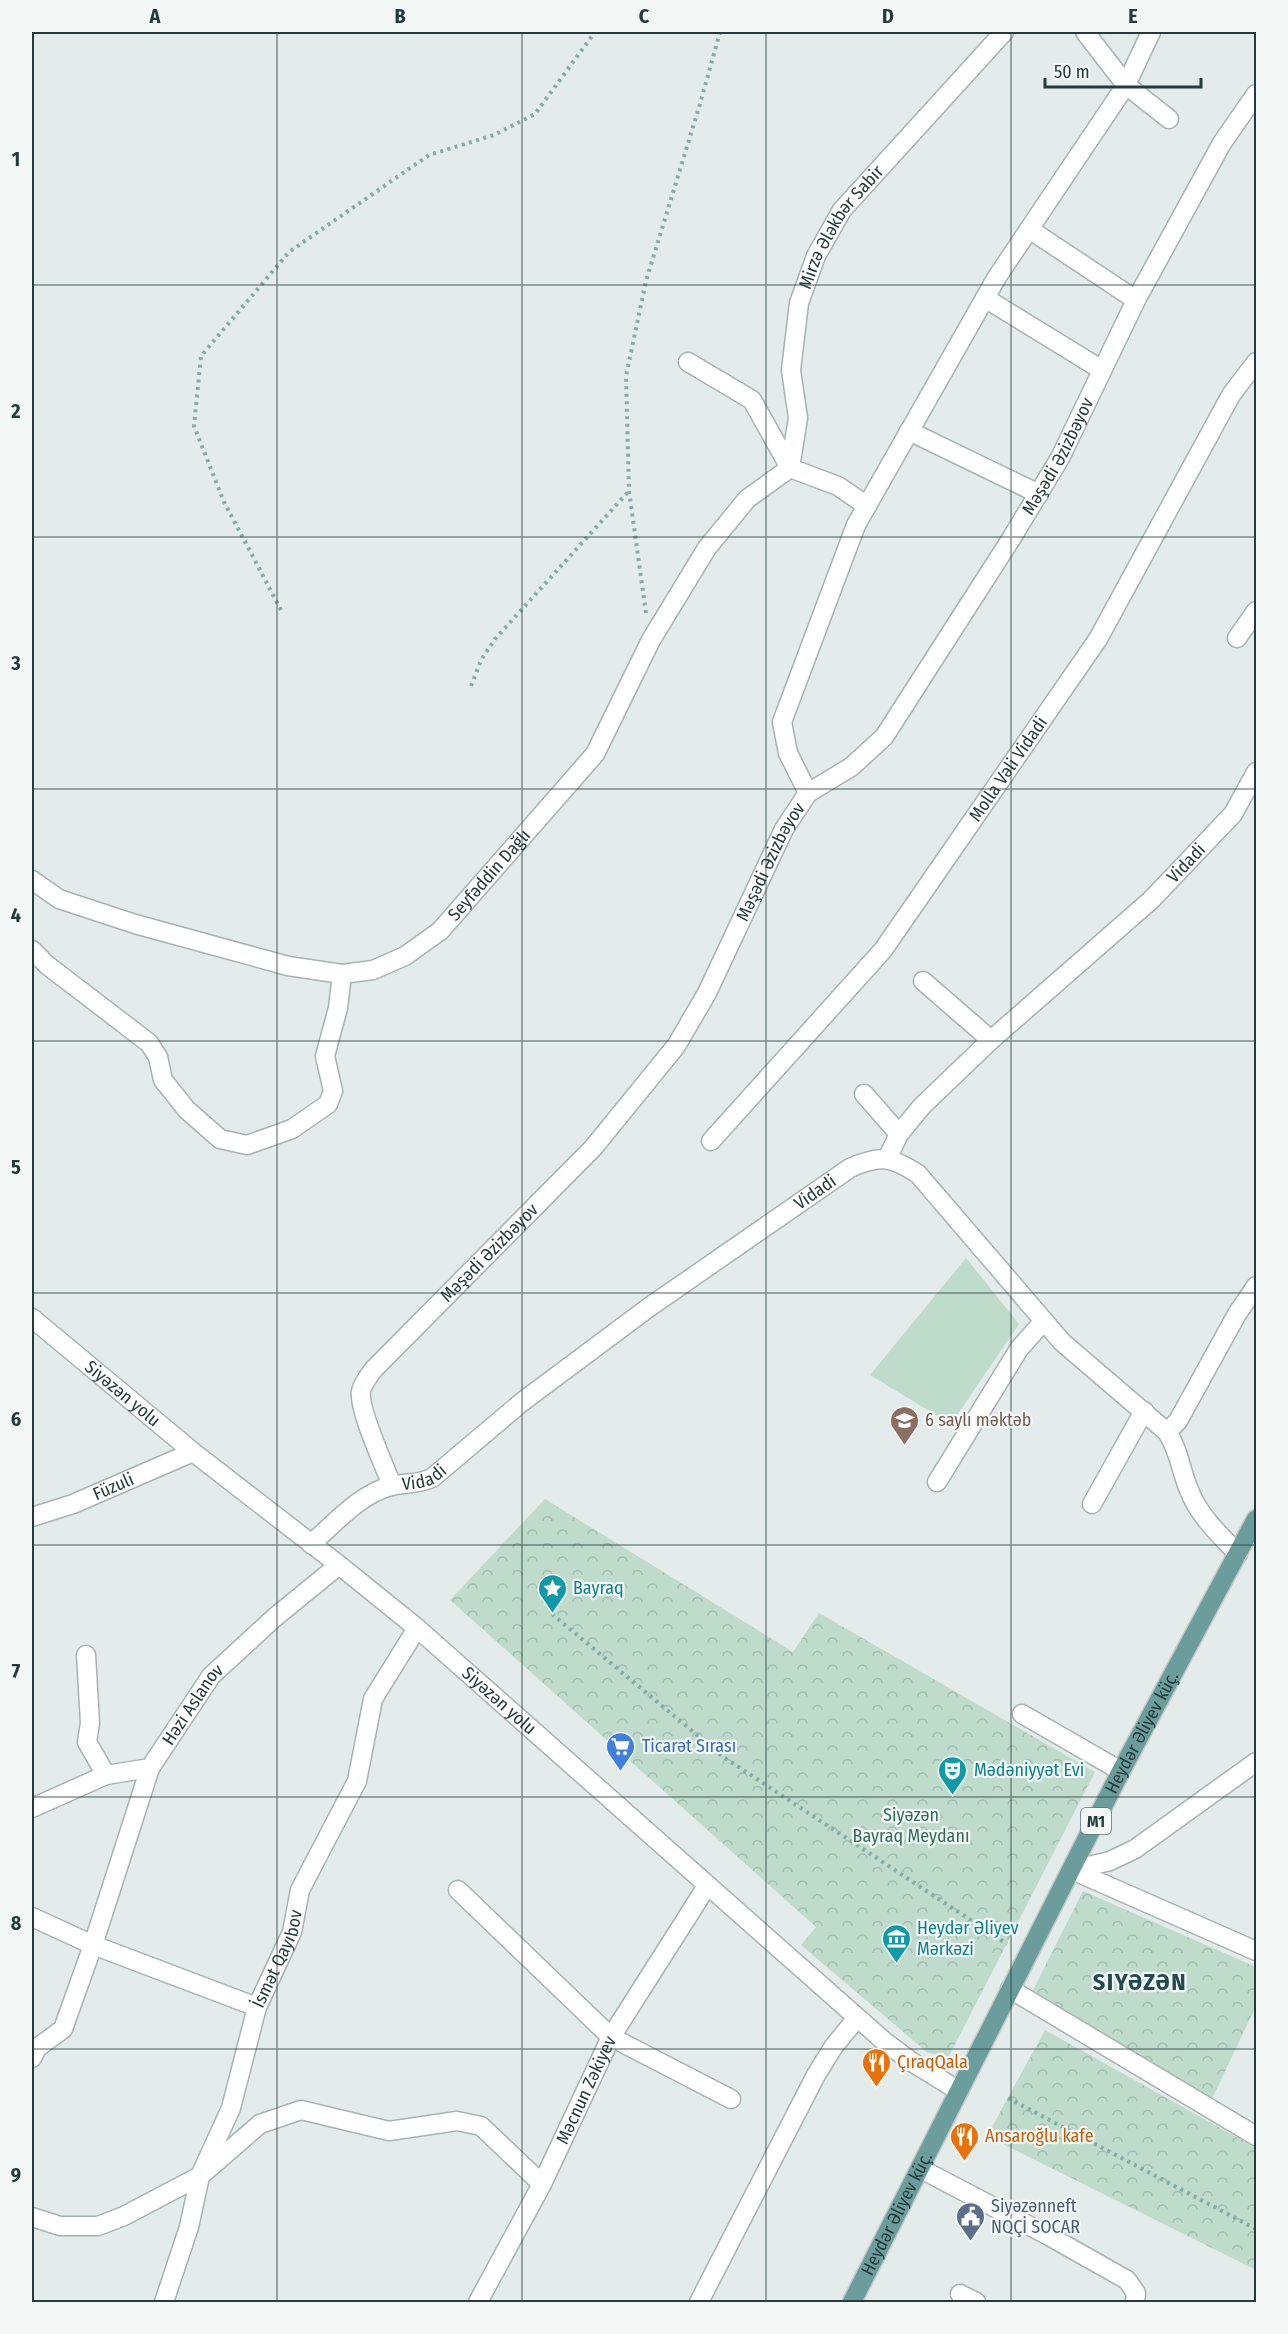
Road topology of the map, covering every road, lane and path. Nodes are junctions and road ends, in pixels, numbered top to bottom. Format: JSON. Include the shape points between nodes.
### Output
{"nodes":[{"id":1,"x":595,"y":32,"type":"edge"},
{"id":2,"x":720,"y":32,"type":"edge"},
{"id":3,"x":1004,"y":32,"type":"edge"},
{"id":4,"x":1085,"y":32,"type":"edge"},
{"id":5,"x":1151,"y":32,"type":"edge"},
{"id":6,"x":1126,"y":85,"type":"junction"},
{"id":7,"x":1257,"y":94,"type":"edge"},
{"id":8,"x":1169,"y":119,"type":"dead end"},
{"id":9,"x":1029,"y":229,"type":"junction"},
{"id":10,"x":985,"y":298,"type":"junction"},
{"id":11,"x":1136,"y":300,"type":"junction"},
{"id":12,"x":688,"y":362,"type":"dead end"},
{"id":13,"x":1257,"y":362,"type":"edge"},
{"id":14,"x":1102,"y":370,"type":"junction"},
{"id":15,"x":909,"y":431,"type":"junction"},
{"id":16,"x":790,"y":468,"type":"junction"},
{"id":17,"x":629,"y":491,"type":"junction"},
{"id":18,"x":1039,"y":494,"type":"junction"},
{"id":19,"x":867,"y":506,"type":"junction"},
{"id":20,"x":281,"y":610,"type":"dead end"},
{"id":21,"x":1257,"y":611,"type":"edge"},
{"id":22,"x":1237,"y":638,"type":"dead end"},
{"id":23,"x":651,"y":640,"type":"junction"},
{"id":24,"x":471,"y":686,"type":"dead end"},
{"id":25,"x":1257,"y":772,"type":"edge"},
{"id":26,"x":808,"y":793,"type":"junction"},
{"id":27,"x":32,"y":880,"type":"edge"},
{"id":28,"x":32,"y":950,"type":"edge"},
{"id":29,"x":342,"y":974,"type":"junction"},
{"id":30,"x":923,"y":981,"type":"dead end"},
{"id":31,"x":992,"y":1040,"type":"junction"},
{"id":32,"x":864,"y":1094,"type":"dead end"},
{"id":33,"x":900,"y":1134,"type":"junction"},
{"id":34,"x":711,"y":1141,"type":"dead end"},
{"id":35,"x":887,"y":1159,"type":"junction"},
{"id":36,"x":1257,"y":1286,"type":"edge"},
{"id":37,"x":32,"y":1318,"type":"edge"},
{"id":38,"x":1043,"y":1322,"type":"junction"},
{"id":39,"x":1144,"y":1411,"type":"junction"},
{"id":40,"x":1167,"y":1432,"type":"junction"},
{"id":41,"x":193,"y":1452,"type":"junction"},
{"id":42,"x":937,"y":1482,"type":"dead end"},
{"id":43,"x":392,"y":1486,"type":"junction"},
{"id":44,"x":1092,"y":1504,"type":"dead end"},
{"id":45,"x":32,"y":1517,"type":"edge"},
{"id":46,"x":1257,"y":1519,"type":"edge"},
{"id":47,"x":311,"y":1544,"type":"junction"},
{"id":48,"x":1238,"y":1554,"type":"junction"},
{"id":49,"x":339,"y":1565,"type":"junction"},
{"id":50,"x":552,"y":1614,"type":"dead end"},
{"id":51,"x":417,"y":1628,"type":"junction"},
{"id":52,"x":86,"y":1655,"type":"dead end"},
{"id":53,"x":1022,"y":1714,"type":"dead end"},
{"id":54,"x":1257,"y":1762,"type":"edge"},
{"id":55,"x":150,"y":1768,"type":"junction"},
{"id":56,"x":1121,"y":1771,"type":"junction"},
{"id":57,"x":106,"y":1775,"type":"junction"},
{"id":58,"x":32,"y":1808,"type":"edge"},
{"id":59,"x":1072,"y":1870,"type":"junction"},
{"id":60,"x":707,"y":1886,"type":"junction"},
{"id":61,"x":458,"y":1890,"type":"dead end"},
{"id":62,"x":32,"y":1917,"type":"edge"},
{"id":63,"x":1007,"y":1944,"type":"dead end"},
{"id":64,"x":93,"y":1946,"type":"junction"},
{"id":65,"x":1257,"y":1951,"type":"edge"},
{"id":66,"x":1010,"y":1989,"type":"junction"},
{"id":67,"x":257,"y":2007,"type":"junction"},
{"id":68,"x":857,"y":2018,"type":"junction"},
{"id":69,"x":611,"y":2037,"type":"junction"},
{"id":70,"x":32,"y":2058,"type":"edge"},
{"id":71,"x":959,"y":2091,"type":"junction"},
{"id":72,"x":1008,"y":2098,"type":"dead end"},
{"id":73,"x":731,"y":2099,"type":"dead end"},
{"id":74,"x":1257,"y":2136,"type":"edge"},
{"id":75,"x":921,"y":2169,"type":"junction"},
{"id":76,"x":200,"y":2176,"type":"junction"},
{"id":77,"x":542,"y":2184,"type":"junction"},
{"id":78,"x":32,"y":2217,"type":"edge"},
{"id":79,"x":1257,"y":2229,"type":"edge"},
{"id":80,"x":960,"y":2294,"type":"dead end"},
{"id":81,"x":164,"y":2302,"type":"edge"},
{"id":82,"x":478,"y":2302,"type":"edge"},
{"id":83,"x":699,"y":2302,"type":"edge"},
{"id":84,"x":852,"y":2302,"type":"edge"},
{"id":85,"x":976,"y":2302,"type":"edge"},
{"id":86,"x":1135,"y":2302,"type":"edge"}],
"edges":[{"from":1,"to":20,"type":"path","via":[[535,114],[494,135],[429,155],[290,252],[201,356],[194,426],[224,502]]},
{"from":2,"to":17,"type":"path","via":[[646,281],[626,376]]},
{"from":3,"to":16,"type":"street","name":"Mirzə Ələkbər Sabir","via":[[842,210],[816,256],[799,303],[791,370],[798,418]]},
{"from":4,"to":6,"type":"street"},
{"from":5,"to":6,"type":"street"},
{"from":6,"to":8,"type":"street"},
{"from":6,"to":9,"type":"street"},
{"from":7,"to":11,"type":"street","name":"Məşədi Əzizbəyov","via":[[1222,143]]},
{"from":9,"to":10,"type":"street"},
{"from":9,"to":11,"type":"street"},
{"from":10,"to":14,"type":"street"},
{"from":10,"to":15,"type":"street"},
{"from":11,"to":14,"type":"street","name":"Məşədi Əzizbəyov"},
{"from":12,"to":16,"type":"street","via":[[752,400]]},
{"from":13,"to":34,"type":"street","name":"Molla Vəli Vidadi","via":[[1231,395],[1098,639],[890,940]]},
{"from":14,"to":18,"type":"street","name":"Məşədi Əzizbəyov"},
{"from":15,"to":18,"type":"street"},
{"from":15,"to":19,"type":"street"},
{"from":16,"to":19,"type":"street","via":[[838,486]]},
{"from":16,"to":23,"type":"street","name":"Seyfəddin Dağlı","via":[[747,499],[707,548]]},
{"from":17,"to":23,"type":"path"},
{"from":17,"to":24,"type":"path","via":[[495,639]]},
{"from":18,"to":26,"type":"street","name":"Məşədi Əzizbəyov","via":[[884,737],[851,767]]},
{"from":19,"to":26,"type":"street","via":[[856,525],[782,722],[788,753]]},
{"from":21,"to":22,"type":"street"},
{"from":23,"to":29,"type":"street","name":"Seyfəddin Dağlı","via":[[596,754],[440,931],[395,961],[374,970]]},
{"from":25,"to":31,"type":"street","name":"Vidadi","via":[[1233,814],[1151,900]]},
{"from":26,"to":43,"type":"street","name":"Məşədi Əzizbəyov","via":[[784,829],[707,993],[676,1046],[593,1148],[366,1380],[361,1391],[364,1410]]},
{"from":27,"to":29,"type":"street","name":"Seyfəddin Dağlı","via":[[59,899],[135,924],[288,966]]},
{"from":28,"to":29,"type":"street","via":[[149,1043],[158,1058],[163,1080],[187,1110],[220,1139],[247,1145],[292,1129],[328,1104],[333,1090],[325,1056]]},
{"from":30,"to":31,"type":"street"},
{"from":31,"to":33,"type":"street","name":"Vidadi","via":[[922,1106]]},
{"from":32,"to":33,"type":"street"},
{"from":33,"to":35,"type":"street","name":"Vidadi"},
{"from":35,"to":38,"type":"street","via":[[918,1174]]},
{"from":35,"to":43,"type":"street","name":"Vidadi","via":[[871,1159],[850,1168],[658,1301],[522,1402],[432,1478]]},
{"from":36,"to":40,"type":"street","via":[[1237,1314],[1178,1421]]},
{"from":37,"to":41,"type":"street","name":"Siyəzən yolu"},
{"from":38,"to":39,"type":"street"},
{"from":38,"to":42,"type":"street","via":[[1019,1349]]},
{"from":39,"to":40,"type":"street"},
{"from":39,"to":44,"type":"street"},
{"from":40,"to":48,"type":"street","via":[[1177,1446],[1198,1509]]},
{"from":41,"to":45,"type":"street","name":"Füzuli","via":[[73,1504]]},
{"from":41,"to":47,"type":"street","name":"Siyəzən yolu"},
{"from":43,"to":47,"type":"street","name":"Vidadi","via":[[363,1499]]},
{"from":46,"to":48,"type":"main road","name":"Heydər Əliyev küç.","number":"M1"},
{"from":47,"to":49,"type":"street","name":"Siyəzən yolu"},
{"from":48,"to":56,"type":"main road","name":"Heydər Əliyev küç.","number":"M1"},
{"from":49,"to":51,"type":"street","name":"Siyəzən yolu"},
{"from":49,"to":55,"type":"street","name":"Həzi Aslanov","via":[[212,1676]]},
{"from":50,"to":63,"type":"path","via":[[722,1756]]},
{"from":51,"to":60,"type":"street","name":"Siyəzən yolu"},
{"from":51,"to":67,"type":"street","name":"İsmət Qayıbov","via":[[373,1699],[357,1781],[300,1890],[292,1932]]},
{"from":52,"to":57,"type":"street","via":[[90,1723],[87,1742]]},
{"from":53,"to":56,"type":"street"},
{"from":54,"to":59,"type":"street","via":[[1135,1849],[1110,1861]]},
{"from":55,"to":57,"type":"street"},
{"from":55,"to":64,"type":"street","name":"Həzi Aslanov"},
{"from":56,"to":59,"type":"main road","name":"Heydər Əliyev küç.","number":"M1"},
{"from":57,"to":58,"type":"street"},
{"from":59,"to":65,"type":"street"},
{"from":59,"to":66,"type":"main road","name":"Heydər Əliyev küç.","number":"M1"},
{"from":60,"to":68,"type":"street","name":"Siyəzən yolu"},
{"from":60,"to":69,"type":"street","name":"Məcnun Zəkiyev"},
{"from":61,"to":69,"type":"street"},
{"from":62,"to":64,"type":"street"},
{"from":64,"to":67,"type":"street"},
{"from":64,"to":70,"type":"street","name":"Həzi Aslanov","via":[[63,2029],[37,2048]]},
{"from":66,"to":71,"type":"main road","name":"Heydər Əliyev küç.","number":"M1"},
{"from":66,"to":74,"type":"street"},
{"from":67,"to":76,"type":"street","name":"İsmət Qayıbov","via":[[231,2108]]},
{"from":68,"to":71,"type":"street","name":"Siyəzən yolu","via":[[912,2062]]},
{"from":68,"to":83,"type":"street","via":[[816,2074]]},
{"from":69,"to":73,"type":"street"},
{"from":69,"to":77,"type":"street","name":"Məcnun Zəkiyev"},
{"from":71,"to":75,"type":"main road","name":"Heydər Əliyev küç.","number":"M1"},
{"from":72,"to":79,"type":"path"},
{"from":75,"to":84,"type":"main road","name":"Heydər Əliyev küç.","number":"M1"},
{"from":75,"to":86,"type":"street","via":[[1127,2280],[1136,2293]]},
{"from":76,"to":77,"type":"street","via":[[260,2124],[301,2110],[389,2131],[457,2121],[481,2126]]},
{"from":76,"to":78,"type":"street","via":[[98,2226],[60,2226]]},
{"from":76,"to":81,"type":"street","name":"İsmət Qayıbov","via":[[189,2227]]},
{"from":77,"to":82,"type":"street","name":"Məcnun Zəkiyev"},
{"from":80,"to":85,"type":"street"}]}
